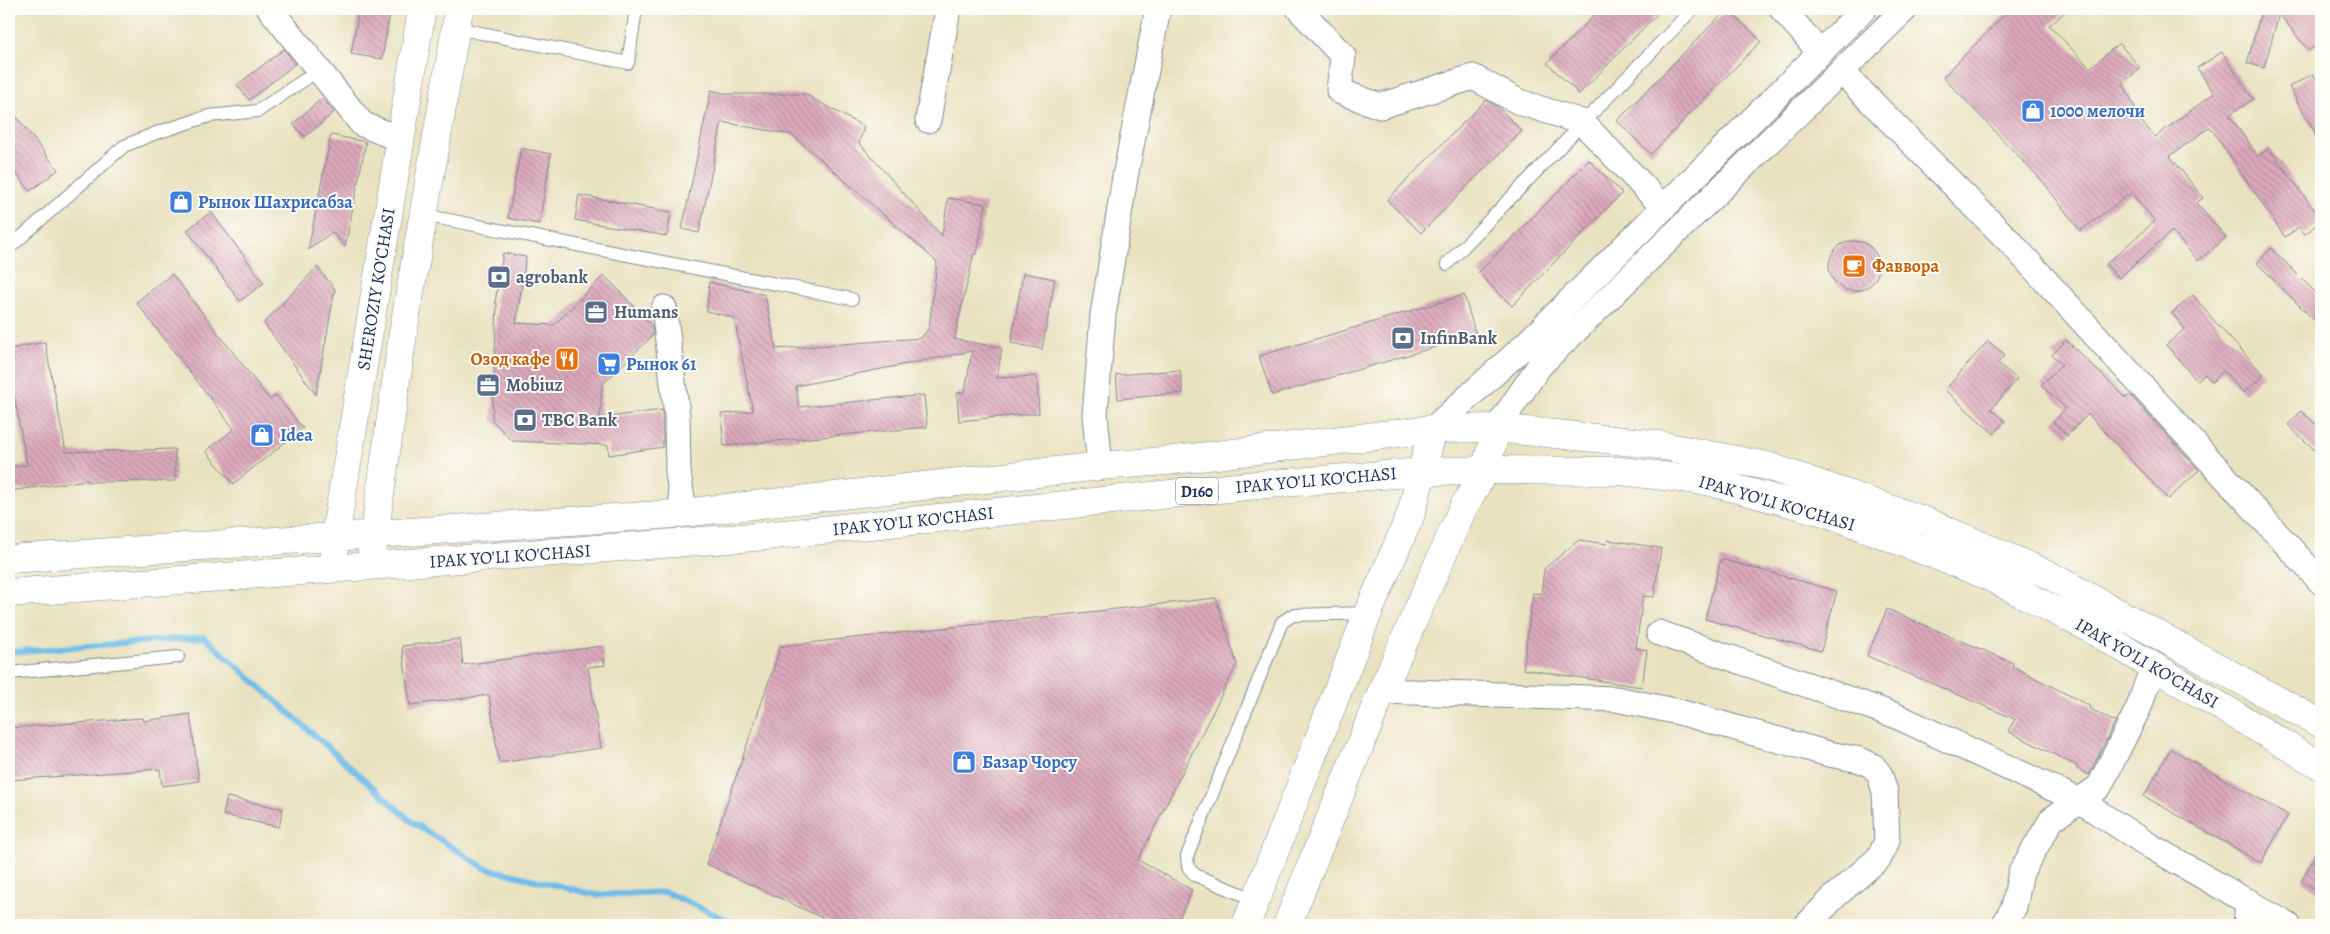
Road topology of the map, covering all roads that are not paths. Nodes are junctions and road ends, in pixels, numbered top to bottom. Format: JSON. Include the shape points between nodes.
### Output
{"nodes":[{"id":1,"x":270,"y":9,"type":"edge"},
{"id":2,"x":422,"y":9,"type":"edge"},
{"id":3,"x":636,"y":9,"type":"edge"},
{"id":4,"x":948,"y":9,"type":"edge"},
{"id":5,"x":1158,"y":9,"type":"edge"},
{"id":6,"x":1299,"y":9,"type":"edge"},
{"id":7,"x":1693,"y":9,"type":"edge"},
{"id":8,"x":1782,"y":9,"type":"edge"},
{"id":9,"x":1864,"y":9,"type":"edge"},
{"id":10,"x":1905,"y":9,"type":"edge"},
{"id":11,"x":458,"y":18,"type":"edge"},
{"id":12,"x":1820,"y":52,"type":"junction"},
{"id":13,"x":319,"y":70,"type":"junction"},
{"id":14,"x":1841,"y":72,"type":"junction"},
{"id":15,"x":928,"y":120,"type":"dead end"},
{"id":16,"x":1582,"y":122,"type":"junction"},
{"id":17,"x":399,"y":139,"type":"junction"},
{"id":18,"x":1663,"y":207,"type":"junction"},
{"id":19,"x":423,"y":215,"type":"junction"},
{"id":20,"x":9,"y":248,"type":"edge"},
{"id":21,"x":1447,"y":264,"type":"dead end"},
{"id":22,"x":852,"y":299,"type":"dead end"},
{"id":23,"x":664,"y":308,"type":"dead end"},
{"id":24,"x":1497,"y":428,"type":"junction"},
{"id":25,"x":1433,"y":429,"type":"junction"},
{"id":26,"x":1100,"y":466,"type":"junction"},
{"id":27,"x":1485,"y":470,"type":"junction"},
{"id":28,"x":1420,"y":472,"type":"junction"},
{"id":29,"x":684,"y":512,"type":"junction"},
{"id":30,"x":374,"y":534,"type":"junction"},
{"id":31,"x":335,"y":537,"type":"junction"},
{"id":32,"x":9,"y":559,"type":"edge"},
{"id":33,"x":371,"y":567,"type":"junction"},
{"id":34,"x":333,"y":570,"type":"junction"},
{"id":35,"x":2321,"y":582,"type":"edge"},
{"id":36,"x":9,"y":593,"type":"edge"},
{"id":37,"x":1368,"y":614,"type":"junction"},
{"id":38,"x":1659,"y":633,"type":"dead end"},
{"id":39,"x":178,"y":657,"type":"dead end"},
{"id":40,"x":2153,"y":666,"type":"junction"},
{"id":41,"x":9,"y":673,"type":"edge"},
{"id":42,"x":1382,"y":691,"type":"junction"},
{"id":43,"x":2321,"y":724,"type":"edge"},
{"id":44,"x":2321,"y":766,"type":"edge"},
{"id":45,"x":2080,"y":801,"type":"junction"},
{"id":46,"x":1256,"y":900,"type":"junction"},
{"id":47,"x":2248,"y":901,"type":"junction"},
{"id":48,"x":1246,"y":925,"type":"edge"},
{"id":49,"x":1287,"y":925,"type":"edge"},
{"id":50,"x":1807,"y":925,"type":"edge"},
{"id":51,"x":2004,"y":925,"type":"edge"},
{"id":52,"x":2246,"y":925,"type":"edge"},
{"id":53,"x":2288,"y":925,"type":"edge"}],
"edges":[{"from":1,"to":13,"type":"street"},
{"from":2,"to":17,"type":"main road","name":"SHEROZIY KO'CHASI"},
{"from":3,"to":11,"type":"lane","via":[[628,63]]},
{"from":4,"to":15,"type":"street"},
{"from":5,"to":26,"type":"street","via":[[1103,315],[1095,415]]},
{"from":6,"to":16,"type":"street","via":[[1342,56],[1339,91],[1380,106],[1474,77],[1519,102]]},
{"from":7,"to":16,"type":"lane"},
{"from":8,"to":12,"type":"street"},
{"from":9,"to":12,"type":"street"},
{"from":10,"to":14,"type":"street"},
{"from":11,"to":19,"type":"main road","name":"SHEROZIY KO'CHASI"},
{"from":12,"to":18,"type":"street"},
{"from":13,"to":17,"type":"street","via":[[362,124]]},
{"from":13,"to":20,"type":"lane","via":[[258,110],[209,116],[124,146]]},
{"from":14,"to":24,"type":"street","via":[[1540,365]]},
{"from":14,"to":35,"type":"street","via":[[2012,244]]},
{"from":16,"to":18,"type":"street"},
{"from":16,"to":21,"type":"lane"},
{"from":17,"to":31,"type":"main road","name":"SHEROZIY KO'CHASI"},
{"from":18,"to":25,"type":"street","via":[[1520,350]]},
{"from":19,"to":22,"type":"lane"},
{"from":19,"to":30,"type":"main road","name":"SHEROZIY KO'CHASI"},
{"from":23,"to":29,"type":"street"},
{"from":24,"to":25,"type":"main road","name":"IPAK YO'LI KO'CHASI","number":"D160"},
{"from":24,"to":27,"type":"main road"},
{"from":24,"to":43,"type":"main road","name":"IPAK YO'LI KO'CHASI","number":"D160","via":[[1653,444],[1767,466],[1925,521],[2047,574]]},
{"from":25,"to":26,"type":"main road","name":"IPAK YO'LI KO'CHASI","number":"D160"},
{"from":25,"to":28,"type":"main road"},
{"from":26,"to":29,"type":"main road","name":"IPAK YO'LI KO'CHASI","number":"D160"},
{"from":27,"to":28,"type":"main road","name":"IPAK YO'LI KO'CHASI","number":"D160"},
{"from":27,"to":40,"type":"main road","name":"IPAK YO'LI KO'CHASI","number":"D160","via":[[1620,470],[1707,481],[1828,513],[1988,576],[2089,628]]},
{"from":27,"to":42,"type":"main road","via":[[1463,508]]},
{"from":28,"to":33,"type":"main road","name":"IPAK YO'LI KO'CHASI","number":"D160","via":[[1257,485],[755,537]]},
{"from":28,"to":37,"type":"main road","via":[[1411,514]]},
{"from":29,"to":30,"type":"main road","name":"IPAK YO'LI KO'CHASI","number":"D160"},
{"from":30,"to":31,"type":"main road","name":"IPAK YO'LI KO'CHASI","number":"D160"},
{"from":30,"to":33,"type":"main road","name":"SHEROZIY KO'CHASI"},
{"from":31,"to":32,"type":"main road","name":"IPAK YO'LI KO'CHASI","number":"D160"},
{"from":31,"to":34,"type":"main road","name":"SHEROZIY KO'CHASI"},
{"from":33,"to":34,"type":"main road","name":"IPAK YO'LI KO'CHASI","number":"D160"},
{"from":34,"to":36,"type":"main road","name":"IPAK YO'LI KO'CHASI","number":"D160"},
{"from":37,"to":46,"type":"main road"},
{"from":37,"to":46,"type":"lane","via":[[1293,615],[1282,622],[1187,856],[1188,867],[1195,875]]},
{"from":38,"to":45,"type":"street","via":[[1894,716]]},
{"from":39,"to":41,"type":"lane"},
{"from":40,"to":44,"type":"main road","name":"IPAK YO'LI KO'CHASI","number":"D160"},
{"from":40,"to":45,"type":"street","via":[[2139,707],[2099,787]]},
{"from":42,"to":49,"type":"main road"},
{"from":42,"to":50,"type":"street","via":[[1616,699],[1679,712],[1873,766],[1880,775],[1885,792],[1887,841],[1879,858]]},
{"from":45,"to":47,"type":"street","via":[[2150,846]]},
{"from":45,"to":51,"type":"street","via":[[2052,819],[2021,872],[2014,907]]},
{"from":46,"to":48,"type":"main road"},
{"from":47,"to":52,"type":"street"},
{"from":47,"to":53,"type":"street"}]}
